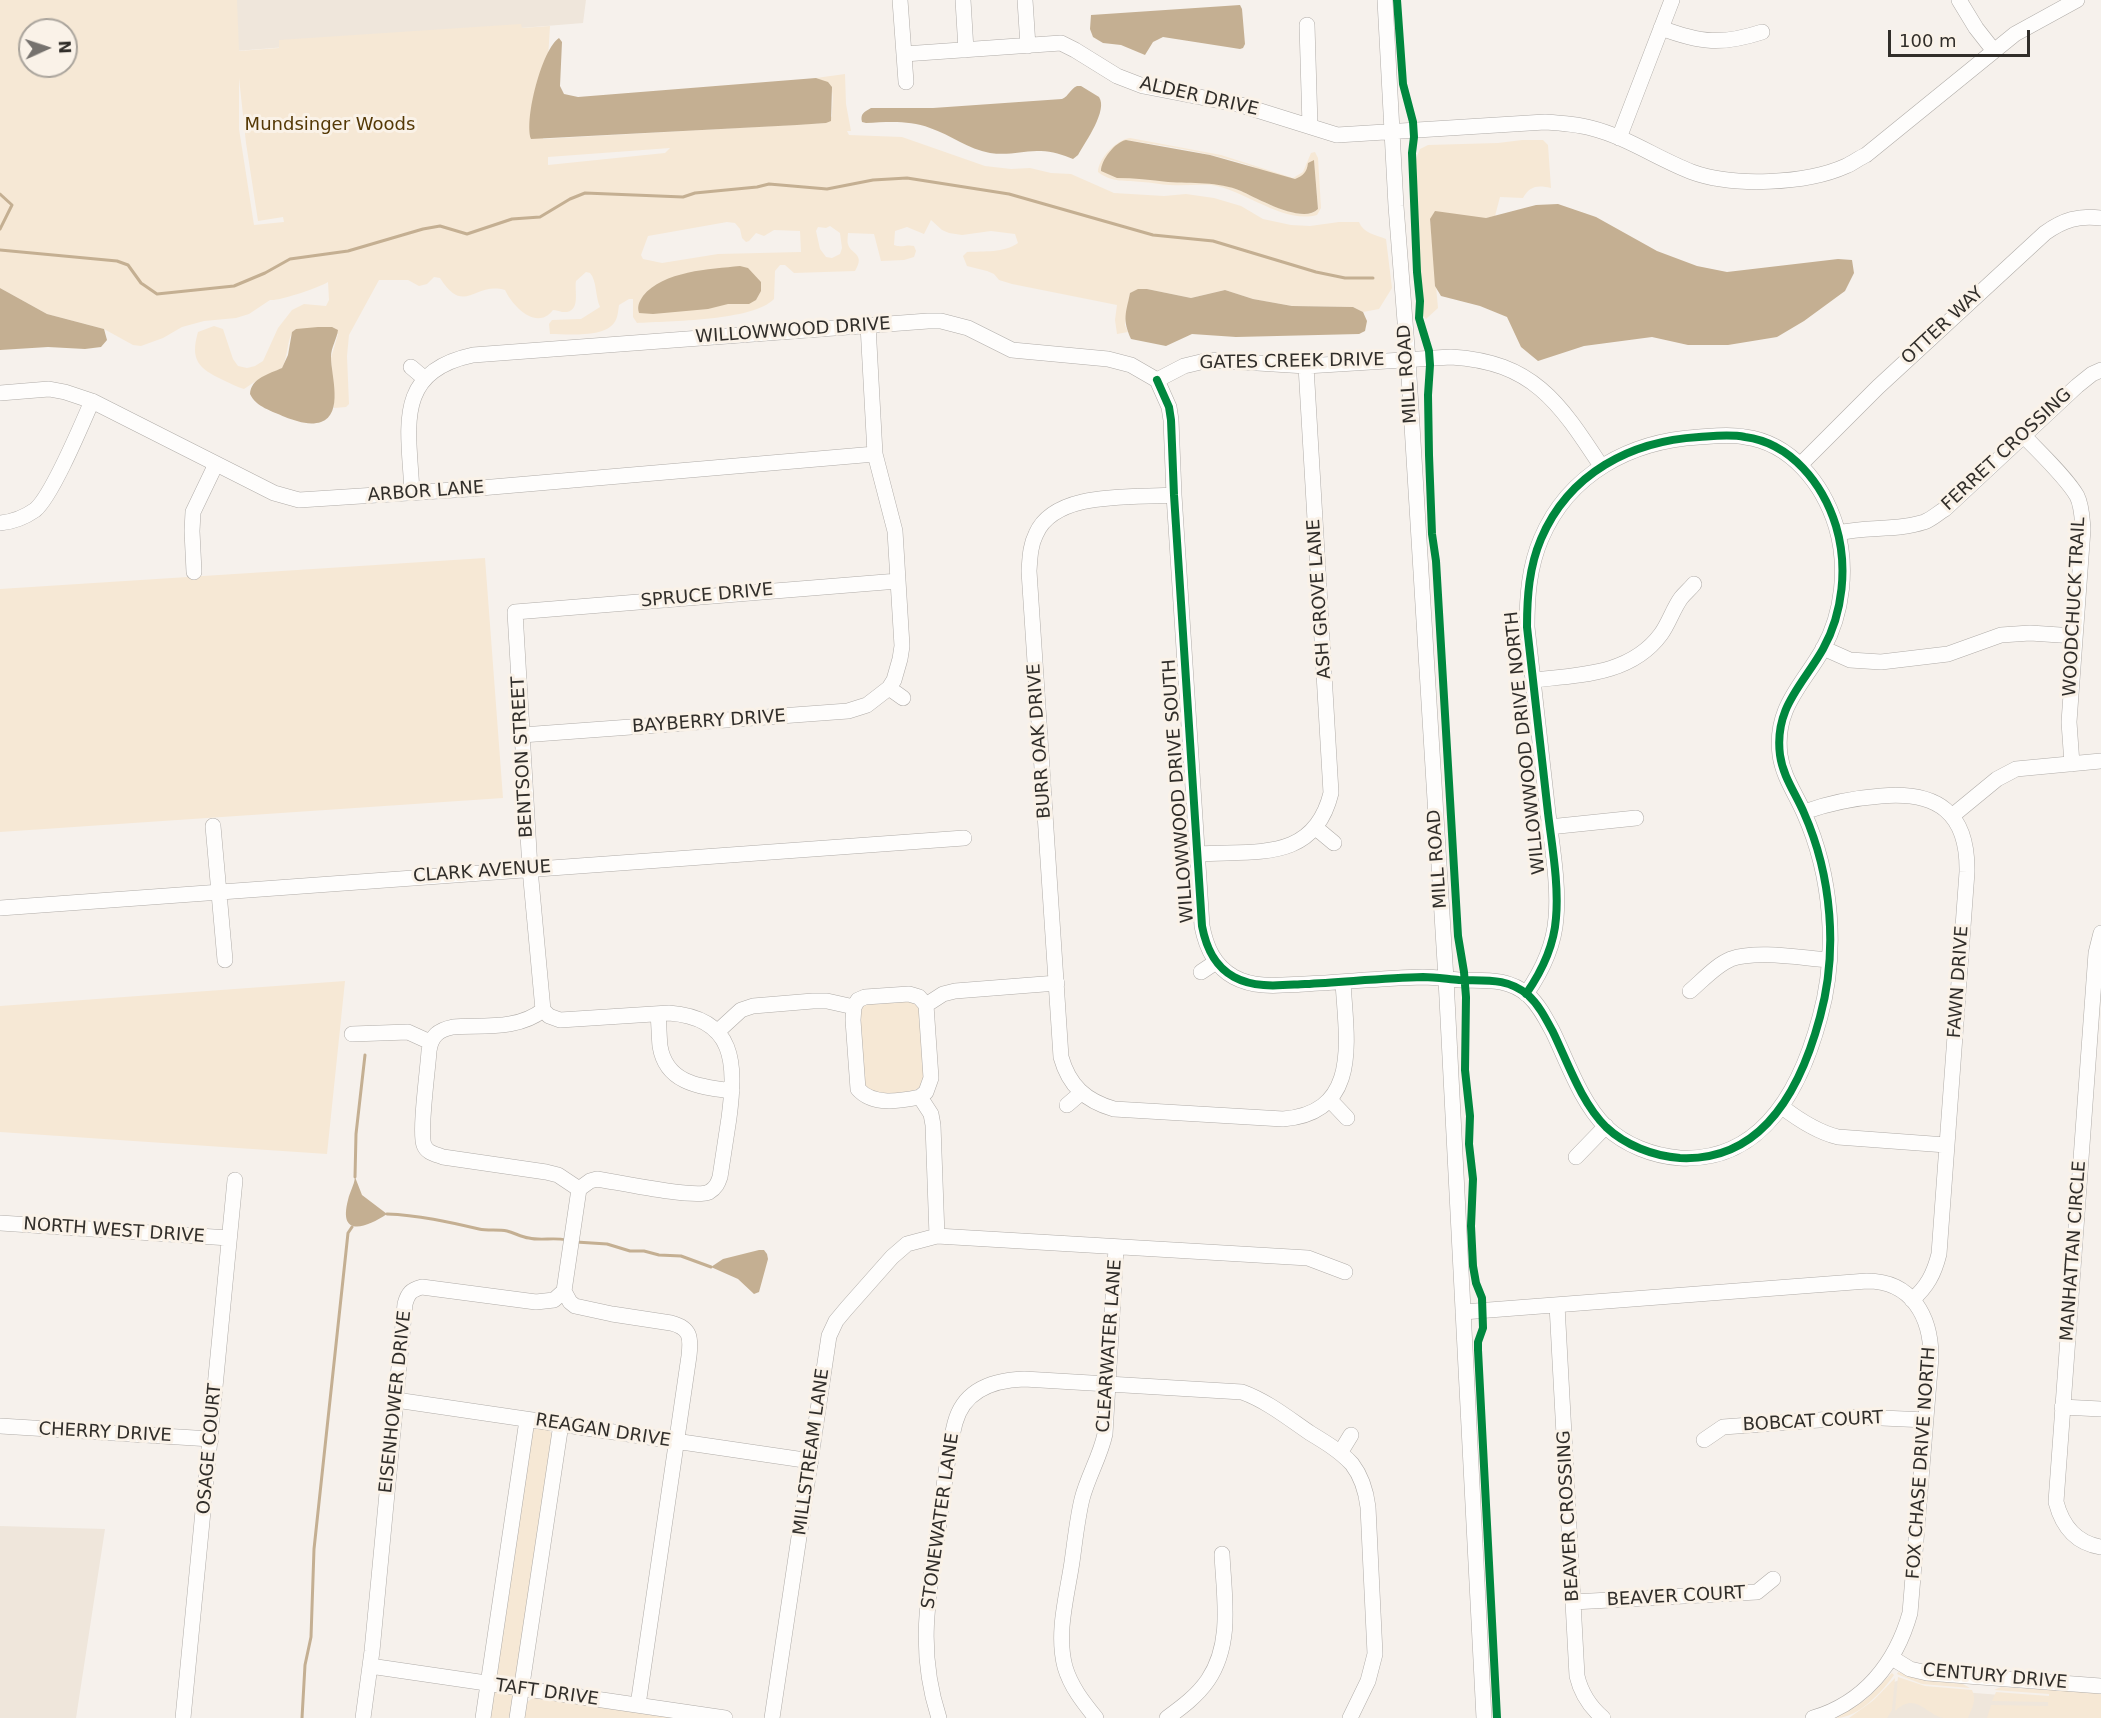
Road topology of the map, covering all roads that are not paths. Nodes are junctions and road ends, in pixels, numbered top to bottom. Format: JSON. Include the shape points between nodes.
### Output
{"nodes":[{"id":1,"x":900,"y":0,"type":"edge"},
{"id":2,"x":963,"y":0,"type":"edge"},
{"id":3,"x":1025,"y":0,"type":"edge"},
{"id":4,"x":1385,"y":0,"type":"edge"},
{"id":5,"x":1672,"y":0,"type":"edge"},
{"id":6,"x":1959,"y":0,"type":"edge"},
{"id":7,"x":2077,"y":0,"type":"edge"},
{"id":8,"x":1306,"y":25,"type":"dead end"},
{"id":9,"x":1661,"y":28,"type":"junction"},
{"id":10,"x":1762,"y":32,"type":"dead end"},
{"id":11,"x":1028,"y":45,"type":"junction"},
{"id":12,"x":966,"y":50,"type":"junction"},
{"id":13,"x":1994,"y":51,"type":"junction"},
{"id":14,"x":904,"y":54,"type":"junction"},
{"id":15,"x":906,"y":82,"type":"dead end"},
{"id":16,"x":1310,"y":126,"type":"junction"},
{"id":17,"x":1393,"y":131,"type":"junction"},
{"id":18,"x":1620,"y":138,"type":"junction"},
{"id":19,"x":2101,"y":218,"type":"edge"},
{"id":20,"x":868,"y":325,"type":"junction"},
{"id":21,"x":1408,"y":360,"type":"junction"},
{"id":22,"x":1306,"y":366,"type":"junction"},
{"id":23,"x":411,"y":367,"type":"dead end"},
{"id":24,"x":2101,"y":370,"type":"edge"},
{"id":25,"x":424,"y":378,"type":"junction"},
{"id":26,"x":1158,"y":380,"type":"junction"},
{"id":27,"x":0,"y":393,"type":"edge"},
{"id":28,"x":92,"y":401,"type":"junction"},
{"id":29,"x":2023,"y":435,"type":"junction"},
{"id":30,"x":875,"y":454,"type":"junction"},
{"id":31,"x":216,"y":464,"type":"junction"},
{"id":32,"x":1801,"y":464,"type":"junction"},
{"id":33,"x":1601,"y":466,"type":"junction"},
{"id":34,"x":412,"y":492,"type":"junction"},
{"id":35,"x":1174,"y":495,"type":"junction"},
{"id":36,"x":0,"y":523,"type":"edge"},
{"id":37,"x":1838,"y":533,"type":"junction"},
{"id":38,"x":194,"y":572,"type":"dead end"},
{"id":39,"x":898,"y":581,"type":"junction"},
{"id":40,"x":1694,"y":584,"type":"dead end"},
{"id":41,"x":515,"y":612,"type":"joint"},
{"id":42,"x":2075,"y":636,"type":"junction"},
{"id":43,"x":1823,"y":648,"type":"junction"},
{"id":44,"x":1533,"y":680,"type":"junction"},
{"id":45,"x":889,"y":688,"type":"junction"},
{"id":46,"x":903,"y":698,"type":"dead end"},
{"id":47,"x":522,"y":735,"type":"junction"},
{"id":48,"x":2101,"y":761,"type":"edge"},
{"id":49,"x":2072,"y":764,"type":"junction"},
{"id":50,"x":1804,"y":812,"type":"junction"},
{"id":51,"x":1952,"y":816,"type":"junction"},
{"id":52,"x":1636,"y":818,"type":"dead end"},
{"id":53,"x":213,"y":826,"type":"dead end"},
{"id":54,"x":1550,"y":827,"type":"junction"},
{"id":55,"x":1316,"y":828,"type":"junction"},
{"id":56,"x":964,"y":838,"type":"dead end"},
{"id":57,"x":1334,"y":843,"type":"dead end"},
{"id":58,"x":1198,"y":854,"type":"junction"},
{"id":59,"x":530,"y":869,"type":"junction"},
{"id":60,"x":219,"y":892,"type":"junction"},
{"id":61,"x":0,"y":908,"type":"edge"},
{"id":62,"x":2101,"y":933,"type":"edge"},
{"id":63,"x":225,"y":960,"type":"dead end"},
{"id":64,"x":1829,"y":960,"type":"junction"},
{"id":65,"x":1216,"y":962,"type":"junction"},
{"id":66,"x":1201,"y":972,"type":"dead end"},
{"id":67,"x":1446,"y":979,"type":"junction"},
{"id":68,"x":1343,"y":982,"type":"junction"},
{"id":69,"x":1057,"y":983,"type":"junction"},
{"id":70,"x":1690,"y":991,"type":"dead end"},
{"id":71,"x":1526,"y":994,"type":"junction"},
{"id":72,"x":926,"y":1005,"type":"junction"},
{"id":73,"x":854,"y":1007,"type":"junction"},
{"id":74,"x":543,"y":1010,"type":"junction"},
{"id":75,"x":658,"y":1014,"type":"junction"},
{"id":76,"x":717,"y":1032,"type":"junction"},
{"id":77,"x":352,"y":1034,"type":"dead end"},
{"id":78,"x":430,"y":1042,"type":"junction"},
{"id":79,"x":732,"y":1091,"type":"junction"},
{"id":80,"x":1081,"y":1093,"type":"junction"},
{"id":81,"x":920,"y":1097,"type":"junction"},
{"id":82,"x":1330,"y":1100,"type":"junction"},
{"id":83,"x":1067,"y":1105,"type":"dead end"},
{"id":84,"x":1782,"y":1107,"type":"junction"},
{"id":85,"x":1347,"y":1118,"type":"dead end"},
{"id":86,"x":1606,"y":1126,"type":"junction"},
{"id":87,"x":1946,"y":1145,"type":"junction"},
{"id":88,"x":1576,"y":1157,"type":"dead end"},
{"id":89,"x":235,"y":1180,"type":"dead end"},
{"id":90,"x":579,"y":1189,"type":"junction"},
{"id":91,"x":0,"y":1223,"type":"edge"},
{"id":92,"x":937,"y":1236,"type":"junction"},
{"id":93,"x":229,"y":1238,"type":"junction"},
{"id":94,"x":1116,"y":1248,"type":"junction"},
{"id":95,"x":1345,"y":1272,"type":"dead end"},
{"id":96,"x":564,"y":1291,"type":"junction"},
{"id":97,"x":1912,"y":1300,"type":"junction"},
{"id":98,"x":1557,"y":1305,"type":"junction"},
{"id":99,"x":1463,"y":1312,"type":"junction"},
{"id":100,"x":1108,"y":1383,"type":"junction"},
{"id":101,"x":396,"y":1400,"type":"junction"},
{"id":102,"x":2062,"y":1407,"type":"junction"},
{"id":103,"x":2101,"y":1409,"type":"edge"},
{"id":104,"x":526,"y":1420,"type":"junction"},
{"id":105,"x":1926,"y":1420,"type":"junction"},
{"id":106,"x":561,"y":1424,"type":"junction"},
{"id":107,"x":0,"y":1426,"type":"edge"},
{"id":108,"x":1351,"y":1435,"type":"dead end"},
{"id":109,"x":211,"y":1439,"type":"junction"},
{"id":110,"x":1704,"y":1440,"type":"dead end"},
{"id":111,"x":677,"y":1442,"type":"junction"},
{"id":112,"x":1340,"y":1453,"type":"junction"},
{"id":113,"x":811,"y":1461,"type":"junction"},
{"id":114,"x":2101,"y":1547,"type":"edge"},
{"id":115,"x":1222,"y":1554,"type":"dead end"},
{"id":116,"x":1773,"y":1579,"type":"dead end"},
{"id":117,"x":1573,"y":1602,"type":"junction"},
{"id":118,"x":1892,"y":1658,"type":"junction"},
{"id":119,"x":370,"y":1666,"type":"junction"},
{"id":120,"x":488,"y":1684,"type":"junction"},
{"id":121,"x":2101,"y":1686,"type":"edge"},
{"id":122,"x":522,"y":1689,"type":"junction"},
{"id":123,"x":638,"y":1705,"type":"junction"},
{"id":124,"x":183,"y":1718,"type":"edge"},
{"id":125,"x":363,"y":1718,"type":"edge"},
{"id":126,"x":483,"y":1718,"type":"edge"},
{"id":127,"x":518,"y":1718,"type":"edge"},
{"id":128,"x":724,"y":1718,"type":"edge"},
{"id":129,"x":772,"y":1718,"type":"edge"},
{"id":130,"x":939,"y":1718,"type":"edge"},
{"id":131,"x":1096,"y":1718,"type":"edge"},
{"id":132,"x":1167,"y":1718,"type":"edge"},
{"id":133,"x":1350,"y":1718,"type":"edge"},
{"id":134,"x":1484,"y":1718,"type":"edge"},
{"id":135,"x":1603,"y":1718,"type":"edge"},
{"id":136,"x":1813,"y":1718,"type":"edge"}],
"edges":[{"from":1,"to":14,"type":"street"},
{"from":2,"to":12,"type":"street"},
{"from":3,"to":11,"type":"street"},
{"from":4,"to":17,"type":"street","name":"MILL ROAD"},
{"from":5,"to":9,"type":"street"},
{"from":6,"to":13,"type":"street"},
{"from":7,"to":13,"type":"street","name":"ALDER DRIVE","via":[[2026,27]]},
{"from":8,"to":16,"type":"street"},
{"from":9,"to":10,"type":"street","via":[[1706,42],[1738,40]]},
{"from":9,"to":18,"type":"street"},
{"from":11,"to":12,"type":"street","name":"ALDER DRIVE"},
{"from":11,"to":16,"type":"street","name":"ALDER DRIVE","via":[[1061,43],[1117,76],[1143,86],[1241,105]]},
{"from":12,"to":14,"type":"street","name":"ALDER DRIVE"},
{"from":13,"to":18,"type":"street","name":"ALDER DRIVE","via":[[1866,155],[1823,174],[1763,181],[1722,180],[1689,171]]},
{"from":14,"to":15,"type":"street"},
{"from":16,"to":17,"type":"street","name":"ALDER DRIVE","via":[[1337,135]]},
{"from":17,"to":18,"type":"street","name":"ALDER DRIVE","via":[[1545,122],[1590,127]]},
{"from":17,"to":21,"type":"street","name":"MILL ROAD"},
{"from":19,"to":32,"type":"street","name":"OTTER WAY","via":[[2069,219],[2045,233]]},
{"from":20,"to":25,"type":"street","name":"WILLOWWOOD DRIVE","via":[[473,355],[447,362]]},
{"from":20,"to":26,"type":"street","name":"WILLOWWOOD DRIVE","via":[[941,321],[968,328],[1012,350],[1108,359],[1131,365]]},
{"from":20,"to":30,"type":"street"},
{"from":21,"to":22,"type":"street","name":"GATES CREEK DRIVE"},
{"from":21,"to":33,"type":"street","name":"GATES CREEK DRIVE","via":[[1471,359],[1490,362],[1524,377],[1560,407]]},
{"from":21,"to":67,"type":"street","name":"MILL ROAD"},
{"from":22,"to":26,"type":"street","name":"GATES CREEK DRIVE","via":[[1199,361]]},
{"from":22,"to":55,"type":"street","name":"ASH GROVE LANE","via":[[1332,784],[1326,813]]},
{"from":23,"to":25,"type":"street"},
{"from":24,"to":29,"type":"street","name":"FERRET CROSSING","via":[[2077,386]]},
{"from":25,"to":34,"type":"street","via":[[415,393],[408,423]]},
{"from":26,"to":35,"type":"street","name":"WILLOWWOOD DRIVE SOUTH","via":[[1171,420]]},
{"from":27,"to":28,"type":"street","name":"ARBOR LANE","via":[[49,389]]},
{"from":28,"to":31,"type":"street","name":"ARBOR LANE"},
{"from":28,"to":36,"type":"street","via":[[36,509]]},
{"from":29,"to":37,"type":"street","name":"FERRET CROSSING","via":[[1945,509],[1927,521]]},
{"from":29,"to":42,"type":"street","name":"WOODCHUCK TRAIL","via":[[2077,496],[2082,512]]},
{"from":30,"to":34,"type":"street","name":"ARBOR LANE"},
{"from":30,"to":39,"type":"street","via":[[895,531]]},
{"from":31,"to":34,"type":"street","name":"ARBOR LANE","via":[[274,493],[299,500]]},
{"from":31,"to":38,"type":"street","via":[[193,512]]},
{"from":32,"to":33,"type":"street","name":"WILLOWWOOD DRIVE NORTH","via":[[1767,442],[1725,435],[1659,442]]},
{"from":32,"to":37,"type":"street","name":"WILLOWWOOD DRIVE NORTH","via":[[1826,500]]},
{"from":33,"to":44,"type":"street","name":"WILLOWWOOD DRIVE NORTH","via":[[1569,495],[1541,537],[1527,601]]},
{"from":35,"to":58,"type":"street","name":"WILLOWWOOD DRIVE SOUTH"},
{"from":35,"to":69,"type":"street","name":"BURR OAK DRIVE","via":[[1070,504],[1036,531],[1030,550]]},
{"from":37,"to":43,"type":"street","name":"WILLOWWOOD DRIVE NORTH","via":[[1841,596]]},
{"from":39,"to":41,"type":"street","name":"SPRUCE DRIVE"},
{"from":39,"to":45,"type":"street","via":[[902,646]]},
{"from":40,"to":44,"type":"street","via":[[1680,599],[1659,637],[1628,662],[1593,674]]},
{"from":41,"to":47,"type":"street","name":"BENTSON STREET"},
{"from":42,"to":43,"type":"street","via":[[2001,635],[1948,654],[1881,662],[1850,660]]},
{"from":42,"to":49,"type":"street","name":"WOODCHUCK TRAIL","via":[[2069,722]]},
{"from":43,"to":50,"type":"street","name":"WILLOWWOOD DRIVE NORTH","via":[[1787,704],[1780,733],[1780,756],[1788,783]]},
{"from":44,"to":54,"type":"street","name":"WILLOWWOOD DRIVE NORTH"},
{"from":45,"to":46,"type":"street"},
{"from":45,"to":47,"type":"street","name":"BAYBERRY DRIVE","via":[[867,705],[848,711]]},
{"from":47,"to":59,"type":"street","name":"BENTSON STREET"},
{"from":48,"to":49,"type":"street"},
{"from":49,"to":51,"type":"street","via":[[2006,773]]},
{"from":50,"to":51,"type":"street","name":"FAWN DRIVE","via":[[1843,800],[1912,795],[1941,806]]},
{"from":50,"to":64,"type":"street","name":"WILLOWWOOD DRIVE NORTH","via":[[1828,901]]},
{"from":51,"to":87,"type":"street","name":"FAWN DRIVE","via":[[1965,840],[1967,856]]},
{"from":52,"to":54,"type":"street"},
{"from":53,"to":60,"type":"street"},
{"from":54,"to":71,"type":"street","name":"WILLOWWOOD DRIVE NORTH","via":[[1556,920],[1544,963]]},
{"from":55,"to":57,"type":"street"},
{"from":55,"to":58,"type":"street","via":[[1303,840],[1285,847]]},
{"from":56,"to":59,"type":"street","name":"CLARK AVENUE"},
{"from":58,"to":65,"type":"street","name":"WILLOWWOOD DRIVE SOUTH","via":[[1202,926]]},
{"from":59,"to":60,"type":"street","name":"CLARK AVENUE"},
{"from":59,"to":74,"type":"street","name":"BENTSON STREET"},
{"from":60,"to":61,"type":"street","name":"CLARK AVENUE"},
{"from":60,"to":63,"type":"street"},
{"from":62,"to":102,"type":"street","name":"MANHATTAN CIRCLE","via":[[2096,953]]},
{"from":64,"to":70,"type":"street","via":[[1764,956],[1731,959]]},
{"from":64,"to":84,"type":"street","name":"WILLOWWOOD DRIVE NORTH","via":[[1821,1015],[1811,1047]]},
{"from":65,"to":66,"type":"street"},
{"from":65,"to":68,"type":"street","name":"WILLOWWOOD DRIVE SOUTH","via":[[1233,977],[1252,984]]},
{"from":67,"to":68,"type":"street","name":"WILLOWWOOD DRIVE SOUTH"},
{"from":67,"to":71,"type":"street","name":"WILLOWWOOD DRIVE NORTH","via":[[1504,982]]},
{"from":67,"to":99,"type":"street","name":"MILL ROAD"},
{"from":68,"to":82,"type":"street","via":[[1346,1065]]},
{"from":69,"to":72,"type":"street","via":[[955,991]]},
{"from":69,"to":80,"type":"street","name":"BURR OAK DRIVE","via":[[1061,1058],[1067,1075]]},
{"from":71,"to":86,"type":"street","name":"WILLOWWOOD DRIVE NORTH","via":[[1540,1009],[1588,1103]]},
{"from":72,"to":73,"type":"street","via":[[909,994],[865,997]]},
{"from":72,"to":81,"type":"street","via":[[930,1080]]},
{"from":73,"to":76,"type":"street","via":[[813,1000],[753,1006],[741,1010]]},
{"from":73,"to":81,"type":"street","via":[[858,1089],[871,1100]]},
{"from":74,"to":75,"type":"street","via":[[560,1020]]},
{"from":74,"to":78,"type":"street","via":[[520,1023],[442,1029]]},
{"from":75,"to":76,"type":"street","via":[[685,1014]]},
{"from":75,"to":79,"type":"street","via":[[660,1047],[673,1073],[697,1086]]},
{"from":76,"to":79,"type":"street","via":[[731,1060]]},
{"from":77,"to":78,"type":"street","via":[[408,1032]]},
{"from":78,"to":90,"type":"street","via":[[424,1147],[431,1153],[558,1175]]},
{"from":79,"to":90,"type":"street","via":[[720,1177],[710,1192],[692,1193],[597,1179]]},
{"from":80,"to":82,"type":"street","name":"BURR OAK DRIVE","via":[[1096,1104],[1114,1109],[1283,1119],[1304,1115]]},
{"from":80,"to":83,"type":"street"},
{"from":81,"to":92,"type":"street","via":[[933,1125]]},
{"from":82,"to":85,"type":"street"},
{"from":84,"to":86,"type":"street","name":"WILLOWWOOD DRIVE NORTH","via":[[1741,1145],[1702,1157],[1646,1151]]},
{"from":84,"to":87,"type":"street","via":[[1824,1134]]},
{"from":86,"to":88,"type":"street"},
{"from":87,"to":97,"type":"street","name":"FAWN DRIVE","via":[[1939,1254],[1928,1284]]},
{"from":89,"to":93,"type":"street","name":"OSAGE COURT"},
{"from":90,"to":96,"type":"street"},
{"from":91,"to":93,"type":"street","name":"NORTH WEST DRIVE"},
{"from":92,"to":94,"type":"street","name":"MILLSTREAM LANE"},
{"from":92,"to":113,"type":"street","name":"MILLSTREAM LANE","via":[[907,1244],[836,1321],[826,1352]]},
{"from":93,"to":109,"type":"street","name":"OSAGE COURT"},
{"from":94,"to":95,"type":"street","name":"MILLSTREAM LANE","via":[[1308,1258]]},
{"from":94,"to":100,"type":"street","name":"CLEARWATER LANE"},
{"from":96,"to":101,"type":"street","name":"EISENHOWER DRIVE","via":[[554,1300],[536,1302],[432,1288],[412,1289],[405,1304]]},
{"from":96,"to":111,"type":"street","via":[[575,1305],[681,1325],[688,1333],[690,1352]]},
{"from":97,"to":98,"type":"street","name":"FOX CHASE DRIVE NORTH","via":[[1891,1285],[1867,1281]]},
{"from":97,"to":105,"type":"street","name":"FOX CHASE DRIVE NORTH","via":[[1926,1320],[1931,1340]]},
{"from":98,"to":99,"type":"street","name":"FOX CHASE DRIVE NORTH"},
{"from":98,"to":117,"type":"street","name":"BEAVER CROSSING"},
{"from":99,"to":134,"type":"street","name":"MILL ROAD"},
{"from":100,"to":112,"type":"street","name":"STONEWATER LANE","via":[[1242,1392],[1272,1407]]},
{"from":100,"to":130,"type":"street","name":"STONEWATER LANE","via":[[1001,1380],[966,1401],[956,1418],[927,1603],[925,1652]]},
{"from":100,"to":131,"type":"street","name":"CLEARWATER LANE","via":[[1102,1451],[1078,1518],[1062,1644],[1072,1686]]},
{"from":101,"to":104,"type":"street","name":"REAGAN DRIVE"},
{"from":101,"to":119,"type":"street","name":"EISENHOWER DRIVE"},
{"from":102,"to":103,"type":"street"},
{"from":102,"to":114,"type":"street","name":"MANHATTAN CIRCLE","via":[[2056,1502],[2063,1534]]},
{"from":104,"to":106,"type":"street","name":"REAGAN DRIVE"},
{"from":104,"to":120,"type":"street"},
{"from":105,"to":110,"type":"street","name":"BOBCAT COURT","via":[[1860,1417],[1723,1427]]},
{"from":105,"to":118,"type":"street","name":"FOX CHASE DRIVE NORTH","via":[[1912,1604],[1906,1629]]},
{"from":106,"to":111,"type":"street","name":"REAGAN DRIVE"},
{"from":106,"to":122,"type":"street"},
{"from":107,"to":109,"type":"street","name":"CHERRY DRIVE"},
{"from":108,"to":112,"type":"street"},
{"from":109,"to":124,"type":"street","name":"OSAGE COURT"},
{"from":111,"to":113,"type":"street","name":"REAGAN DRIVE"},
{"from":111,"to":123,"type":"street"},
{"from":112,"to":133,"type":"street","name":"STONEWATER LANE","via":[[1361,1477],[1366,1492],[1375,1631],[1375,1654],[1368,1681]]},
{"from":113,"to":129,"type":"street","name":"MILLSTREAM LANE"},
{"from":115,"to":132,"type":"street","via":[[1224,1644],[1207,1682]]},
{"from":116,"to":117,"type":"street","name":"BEAVER COURT","via":[[1757,1592]]},
{"from":117,"to":135,"type":"street","name":"BEAVER CROSSING","via":[[1579,1682],[1586,1700]]},
{"from":118,"to":121,"type":"street","name":"CENTURY DRIVE","via":[[1910,1669],[1927,1673]]},
{"from":118,"to":136,"type":"street","name":"FOX CHASE DRIVE NORTH","via":[[1850,1702]]},
{"from":119,"to":120,"type":"street","name":"TAFT DRIVE"},
{"from":119,"to":125,"type":"street","name":"EISENHOWER DRIVE"},
{"from":120,"to":122,"type":"street","name":"TAFT DRIVE"},
{"from":120,"to":126,"type":"street"},
{"from":122,"to":123,"type":"street","name":"TAFT DRIVE"},
{"from":122,"to":127,"type":"street"},
{"from":123,"to":128,"type":"street","name":"TAFT DRIVE"}]}
